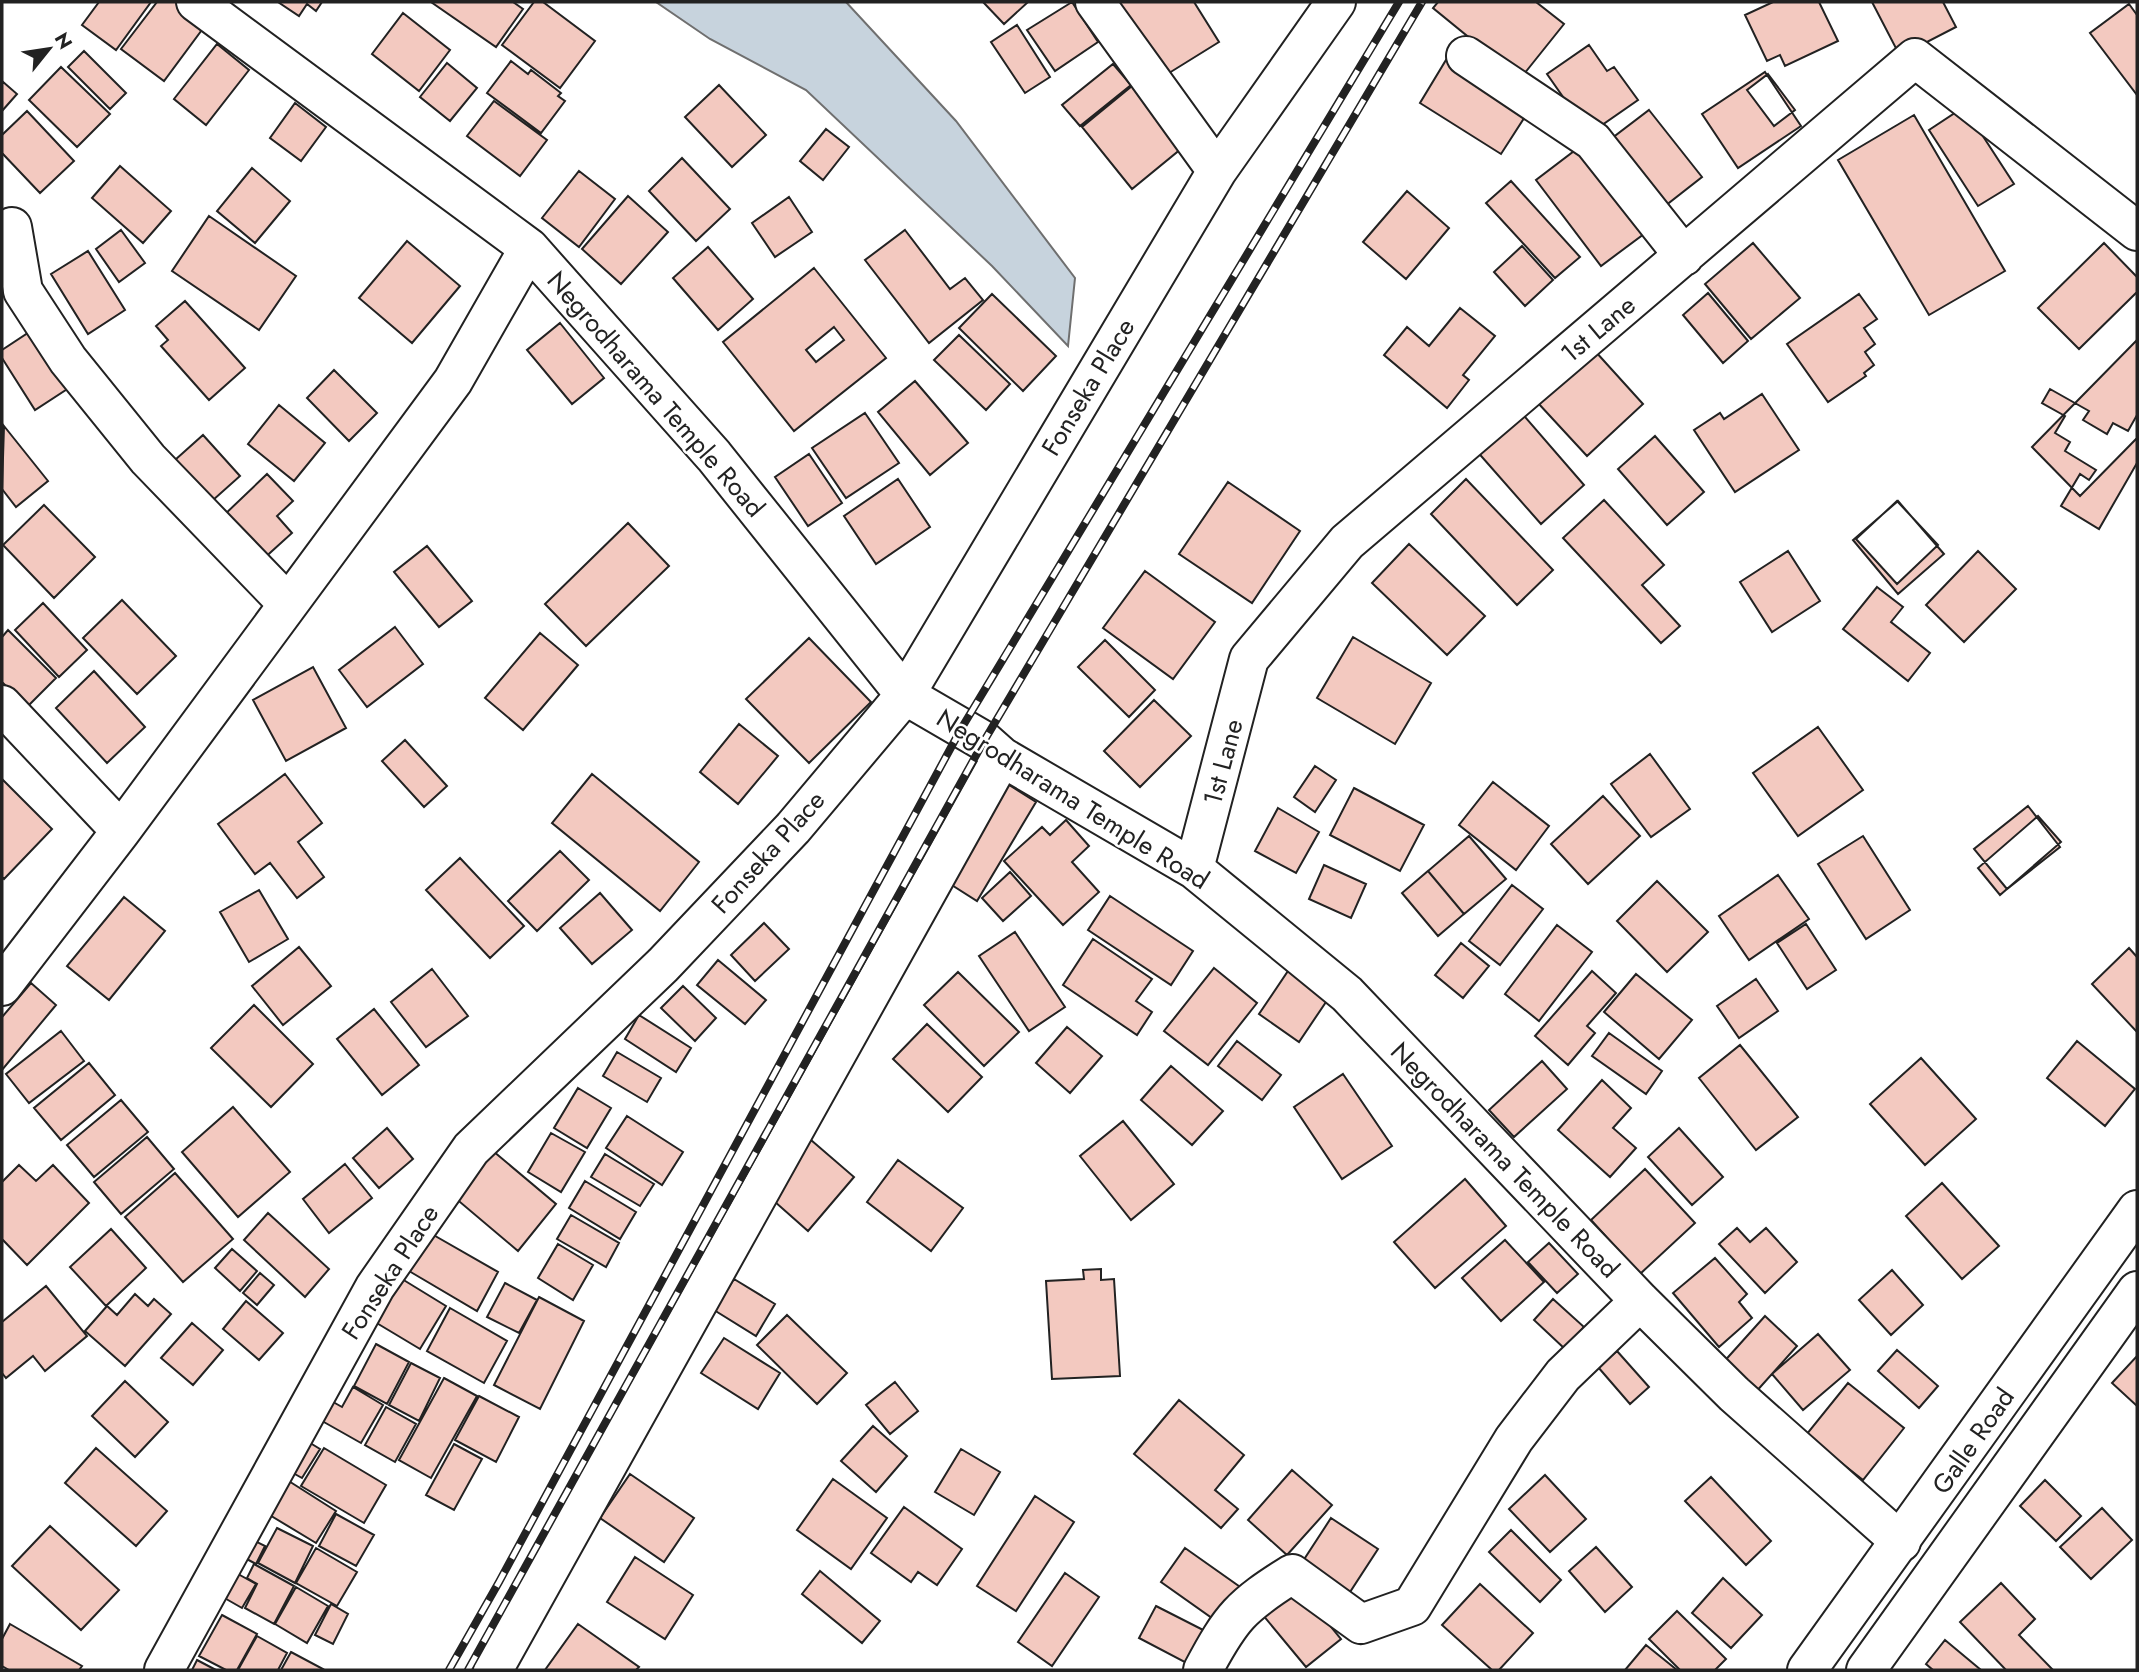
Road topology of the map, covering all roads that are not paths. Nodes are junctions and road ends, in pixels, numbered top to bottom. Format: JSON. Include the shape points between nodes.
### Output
{"nodes":[{"id":1,"x":196,"y":2,"type":"edge"},
{"id":2,"x":1095,"y":2,"type":"edge"},
{"id":3,"x":1336,"y":2,"type":"edge"},
{"id":4,"x":1466,"y":56,"type":"dead end"},
{"id":5,"x":1217,"y":171,"type":"junction"},
{"id":6,"x":12,"y":227,"type":"dead end"},
{"id":7,"x":2137,"y":231,"type":"edge"},
{"id":8,"x":529,"y":248,"type":"junction"},
{"id":9,"x":1684,"y":256,"type":"junction"},
{"id":10,"x":288,"y":604,"type":"junction"},
{"id":11,"x":905,"y":695,"type":"junction"},
{"id":12,"x":2,"y":705,"type":"edge"},
{"id":13,"x":1002,"y":757,"type":"junction"},
{"id":14,"x":121,"y":831,"type":"junction"},
{"id":15,"x":1194,"y":869,"type":"junction"},
{"id":16,"x":2,"y":986,"type":"edge"},
{"id":17,"x":2137,"y":1210,"type":"edge"},
{"id":18,"x":2137,"y":1291,"type":"edge"},
{"id":19,"x":1640,"y":1301,"type":"junction"},
{"id":20,"x":1902,"y":1542,"type":"junction"},
{"id":21,"x":164,"y":1670,"type":"edge"},
{"id":22,"x":493,"y":1670,"type":"edge"},
{"id":23,"x":1203,"y":1670,"type":"edge"},
{"id":24,"x":1807,"y":1670,"type":"edge"},
{"id":25,"x":1866,"y":1670,"type":"edge"}],
"edges":[{"from":1,"to":8,"type":"main road","name":"Negrodharama Temple Road"},
{"from":2,"to":5,"type":"main road"},
{"from":3,"to":5,"type":"main road","name":"Fonseka Place"},
{"from":4,"to":9,"type":"main road","via":[[1594,141]]},
{"from":5,"to":11,"type":"main road","name":"Fonseka Place"},
{"from":6,"to":10,"type":"main road","via":[[23,291],[68,360],[148,458]]},
{"from":7,"to":9,"type":"main road","name":"1st Lane","via":[[1914,58]]},
{"from":8,"to":10,"type":"main road","via":[[453,381]]},
{"from":8,"to":11,"type":"main road","name":"Negrodharama Temple Road","via":[[714,456]]},
{"from":9,"to":15,"type":"main road","name":"1st Lane","via":[[1347,542],[1250,659]]},
{"from":10,"to":14,"type":"main road"},
{"from":11,"to":13,"type":"main road","name":"Negrodharama Temple Road","via":[[984,741]]},
{"from":11,"to":21,"type":"main road","name":"Fonseka Place","via":[[793,828],[663,965],[471,1149],[374,1287]]},
{"from":12,"to":14,"type":"main road"},
{"from":13,"to":15,"type":"main road","name":"Negrodharama Temple Road"},
{"from":13,"to":22,"type":"main road"},
{"from":14,"to":16,"type":"main road"},
{"from":15,"to":19,"type":"main road","name":"Negrodharama Temple Road","via":[[1347,994]]},
{"from":17,"to":20,"type":"main road","name":"Galle Road"},
{"from":18,"to":25,"type":"main road","name":"Galle Road"},
{"from":19,"to":20,"type":"main road","name":"Negrodharama Temple Road","via":[[1734,1394]]},
{"from":19,"to":23,"type":"main road","via":[[1563,1375],[1514,1439],[1412,1606],[1361,1624],[1292,1574],[1250,1600],[1226,1628]]},
{"from":20,"to":24,"type":"main road","name":"Galle Road"}]}
